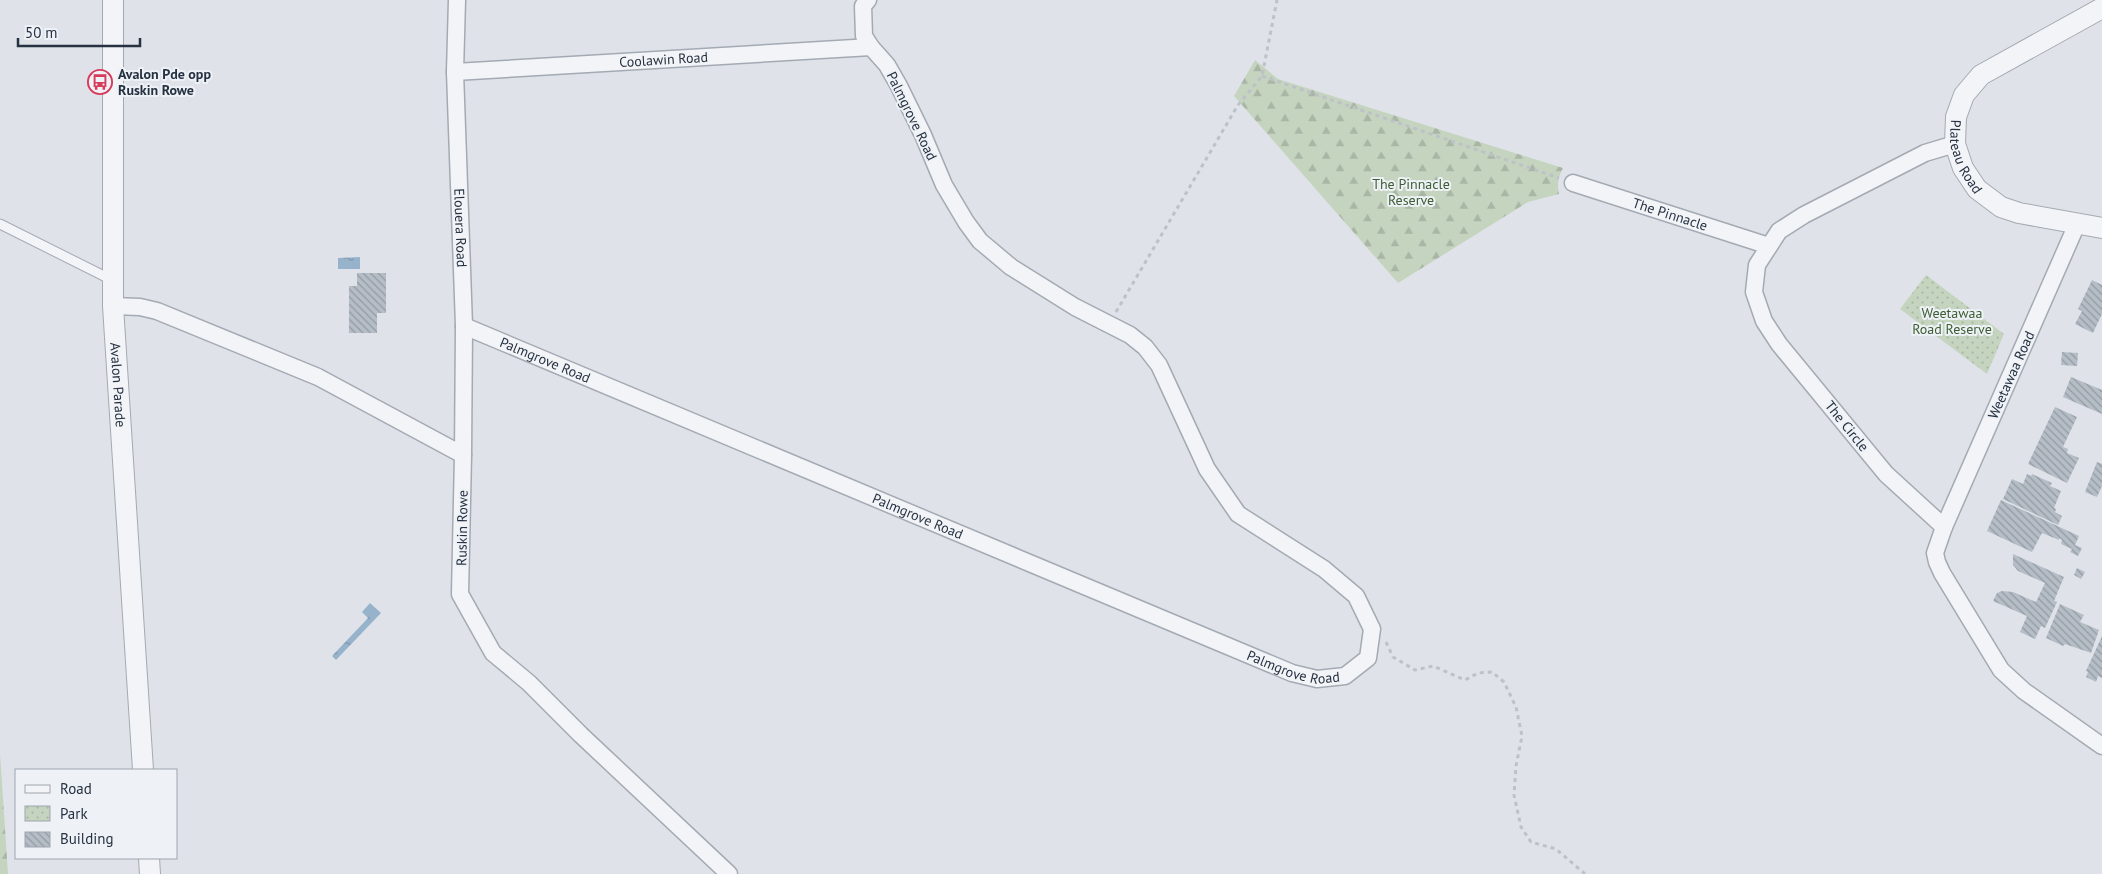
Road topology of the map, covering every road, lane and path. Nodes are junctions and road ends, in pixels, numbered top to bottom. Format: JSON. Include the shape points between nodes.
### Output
{"nodes":[{"id":1,"x":112,"y":0,"type":"edge"},
{"id":2,"x":457,"y":0,"type":"edge"},
{"id":3,"x":868,"y":0,"type":"edge"},
{"id":4,"x":1277,"y":0,"type":"edge"},
{"id":5,"x":2102,"y":8,"type":"edge"},
{"id":6,"x":871,"y":47,"type":"junction"},
{"id":7,"x":456,"y":72,"type":"junction"},
{"id":8,"x":1262,"y":76,"type":"junction"},
{"id":9,"x":1955,"y":144,"type":"junction"},
{"id":10,"x":1573,"y":183,"type":"joint"},
{"id":11,"x":0,"y":224,"type":"edge"},
{"id":12,"x":2077,"y":224,"type":"junction"},
{"id":13,"x":2102,"y":228,"type":"edge"},
{"id":14,"x":1769,"y":246,"type":"junction"},
{"id":15,"x":112,"y":280,"type":"junction"},
{"id":16,"x":113,"y":306,"type":"junction"},
{"id":17,"x":1108,"y":325,"type":"junction"},
{"id":18,"x":464,"y":326,"type":"junction"},
{"id":19,"x":463,"y":455,"type":"junction"},
{"id":20,"x":1944,"y":527,"type":"junction"},
{"id":21,"x":1372,"y":629,"type":"junction"},
{"id":22,"x":2102,"y":746,"type":"edge"},
{"id":23,"x":143,"y":769,"type":"edge"},
{"id":24,"x":149,"y":859,"type":"edge"},
{"id":25,"x":150,"y":874,"type":"edge"},
{"id":26,"x":729,"y":874,"type":"edge"},
{"id":27,"x":1585,"y":874,"type":"edge"}],
"edges":[{"from":1,"to":15,"type":"street","name":"Avalon Parade"},
{"from":2,"to":7,"type":"street","name":"Elouera Road"},
{"from":3,"to":6,"type":"street","name":"Palmgrove Road","via":[[862,20],[864,36]]},
{"from":4,"to":8,"type":"path"},
{"from":5,"to":9,"type":"street","name":"Plateau Road","via":[[1981,75],[1964,95],[1956,117]]},
{"from":6,"to":7,"type":"street","name":"Coolawin Road"},
{"from":6,"to":17,"type":"street","name":"Palmgrove Road","via":[[895,79],[944,185],[980,241],[1011,267]]},
{"from":7,"to":18,"type":"street","name":"Elouera Road"},
{"from":8,"to":10,"type":"path"},
{"from":8,"to":17,"type":"path","via":[[1238,105]]},
{"from":9,"to":12,"type":"street","name":"Plateau Road","via":[[1963,168],[1977,189],[2000,206]]},
{"from":9,"to":14,"type":"street","name":"The Circle","via":[[1925,153],[1804,215],[1780,231]]},
{"from":10,"to":14,"type":"street","name":"The Pinnacle"},
{"from":11,"to":15,"type":"lane"},
{"from":12,"to":13,"type":"street","name":"Plateau Road"},
{"from":12,"to":20,"type":"street","name":"Weetawaa Road"},
{"from":14,"to":20,"type":"street","name":"The Circle","via":[[1757,265],[1754,292],[1764,321],[1779,344],[1886,474]]},
{"from":15,"to":16,"type":"street","name":"Avalon Parade"},
{"from":16,"to":19,"type":"street","via":[[157,311],[318,377]]},
{"from":16,"to":23,"type":"street","name":"Avalon Parade"},
{"from":17,"to":21,"type":"street","name":"Palmgrove Road","via":[[1130,335],[1159,364],[1207,468],[1238,514],[1324,569],[1356,596]]},
{"from":18,"to":19,"type":"street","name":"Elouera Road"},
{"from":18,"to":21,"type":"street","name":"Palmgrove Road","via":[[1292,673],[1317,679],[1345,676],[1368,658]]},
{"from":19,"to":26,"type":"street","name":"Ruskin Rowe","via":[[460,594],[493,653],[529,683],[580,736]]},
{"from":20,"to":22,"type":"street","via":[[1935,553],[1937,562],[2001,670],[2024,691]]},
{"from":21,"to":27,"type":"path","via":[[1385,639],[1393,657],[1415,670],[1433,666],[1466,680],[1478,673],[1492,672],[1504,682],[1516,707],[1522,736],[1514,796],[1521,827],[1531,842],[1556,849]]},
{"from":24,"to":25,"type":"street"}]}
